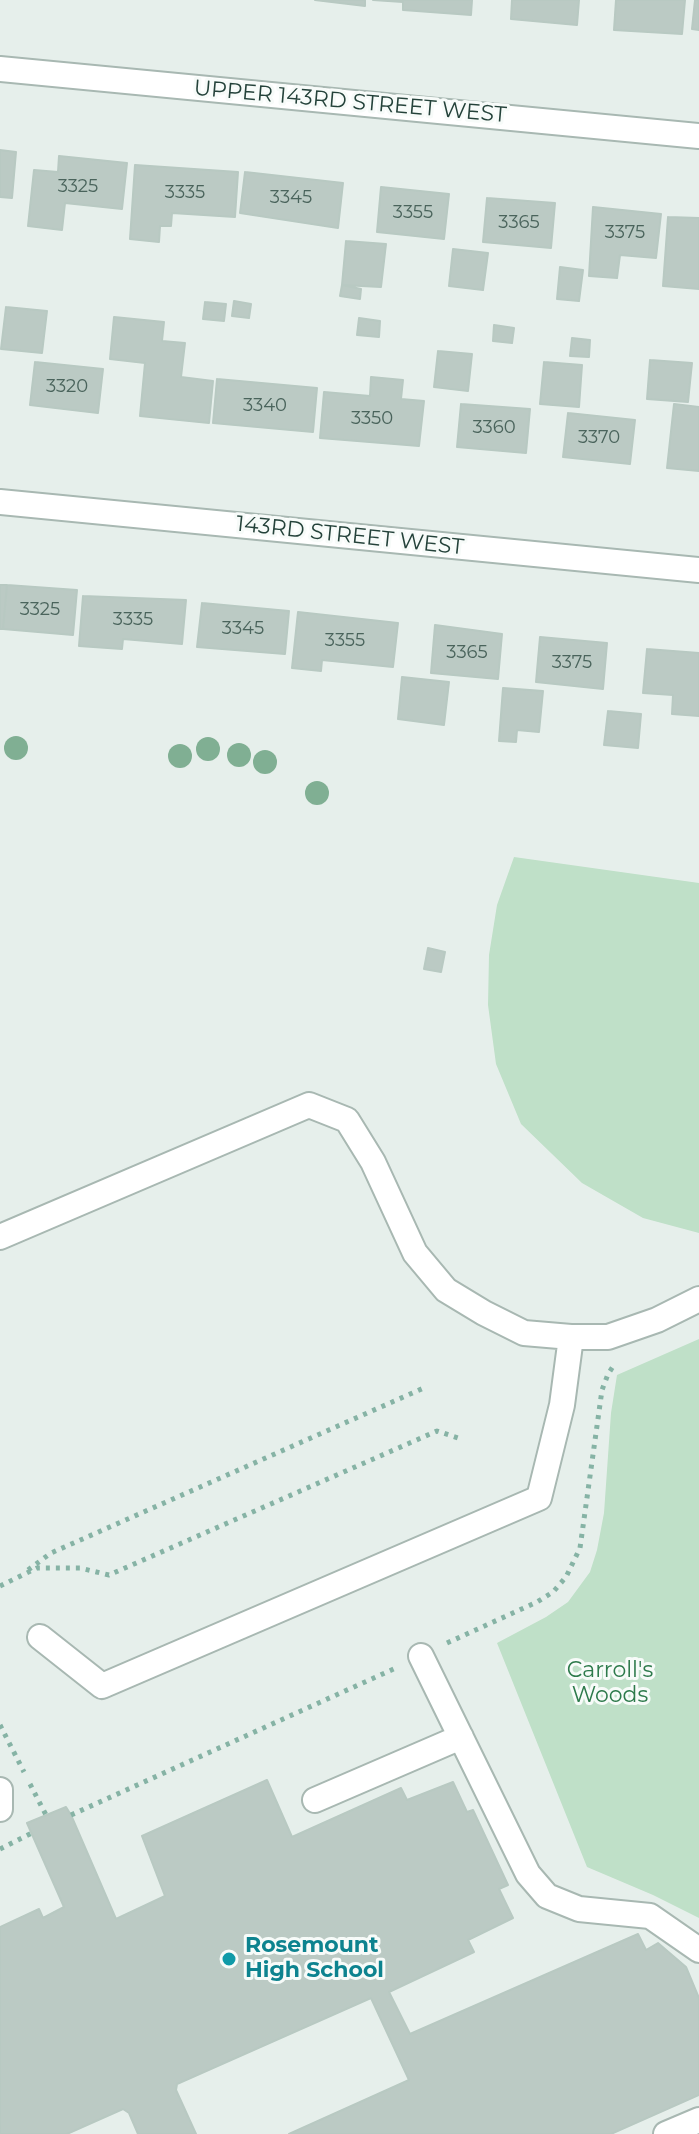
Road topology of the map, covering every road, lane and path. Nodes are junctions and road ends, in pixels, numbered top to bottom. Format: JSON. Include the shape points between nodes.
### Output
{"nodes":[{"id":1,"x":0,"y":69,"type":"edge"},
{"id":2,"x":699,"y":136,"type":"edge"},
{"id":3,"x":0,"y":502,"type":"edge"},
{"id":4,"x":699,"y":570,"type":"edge"},
{"id":5,"x":0,"y":1237,"type":"edge"},
{"id":6,"x":699,"y":1299,"type":"edge"},
{"id":7,"x":571,"y":1337,"type":"junction"},
{"id":8,"x":623,"y":1362,"type":"dead end"},
{"id":9,"x":426,"y":1387,"type":"dead end"},
{"id":10,"x":461,"y":1439,"type":"dead end"},
{"id":11,"x":16,"y":1578,"type":"junction"},
{"id":12,"x":0,"y":1586,"type":"edge"},
{"id":13,"x":40,"y":1637,"type":"dead end"},
{"id":14,"x":421,"y":1656,"type":"junction"},
{"id":15,"x":461,"y":1737,"type":"junction"},
{"id":16,"x":0,"y":1790,"type":"edge"},
{"id":17,"x":315,"y":1800,"type":"dead end"},
{"id":18,"x":0,"y":1809,"type":"edge"},
{"id":19,"x":71,"y":1815,"type":"dead end"},
{"id":20,"x":32,"y":1833,"type":"dead end"},
{"id":21,"x":0,"y":1849,"type":"edge"},
{"id":22,"x":699,"y":1950,"type":"edge"},
{"id":23,"x":699,"y":2120,"type":"edge"},
{"id":24,"x":666,"y":2134,"type":"edge"}],
"edges":[{"from":1,"to":2,"type":"street","name":"UPPER 143RD STREET WEST"},
{"from":3,"to":4,"type":"street","name":"143RD STREET WEST"},
{"from":5,"to":7,"type":"street","via":[[309,1105],[347,1120],[373,1162],[415,1253],[446,1290],[524,1333]]},
{"from":6,"to":7,"type":"street","via":[[608,1337]]},
{"from":7,"to":13,"type":"street","via":[[562,1405],[539,1498],[102,1686]]},
{"from":8,"to":14,"type":"path","via":[[613,1366],[602,1390],[582,1537],[566,1577],[537,1602]]},
{"from":9,"to":11,"type":"path","via":[[51,1553]]},
{"from":10,"to":11,"type":"path","via":[[437,1431],[109,1575],[56,1567],[37,1568]]},
{"from":11,"to":12,"type":"path"},
{"from":14,"to":15,"type":"street"},
{"from":14,"to":19,"type":"path"},
{"from":15,"to":17,"type":"street"},
{"from":15,"to":22,"type":"street","via":[[528,1874],[547,1896],[579,1909],[650,1916]]},
{"from":16,"to":18,"type":"street"},
{"from":20,"to":21,"type":"path"},
{"from":23,"to":24,"type":"street"}]}
